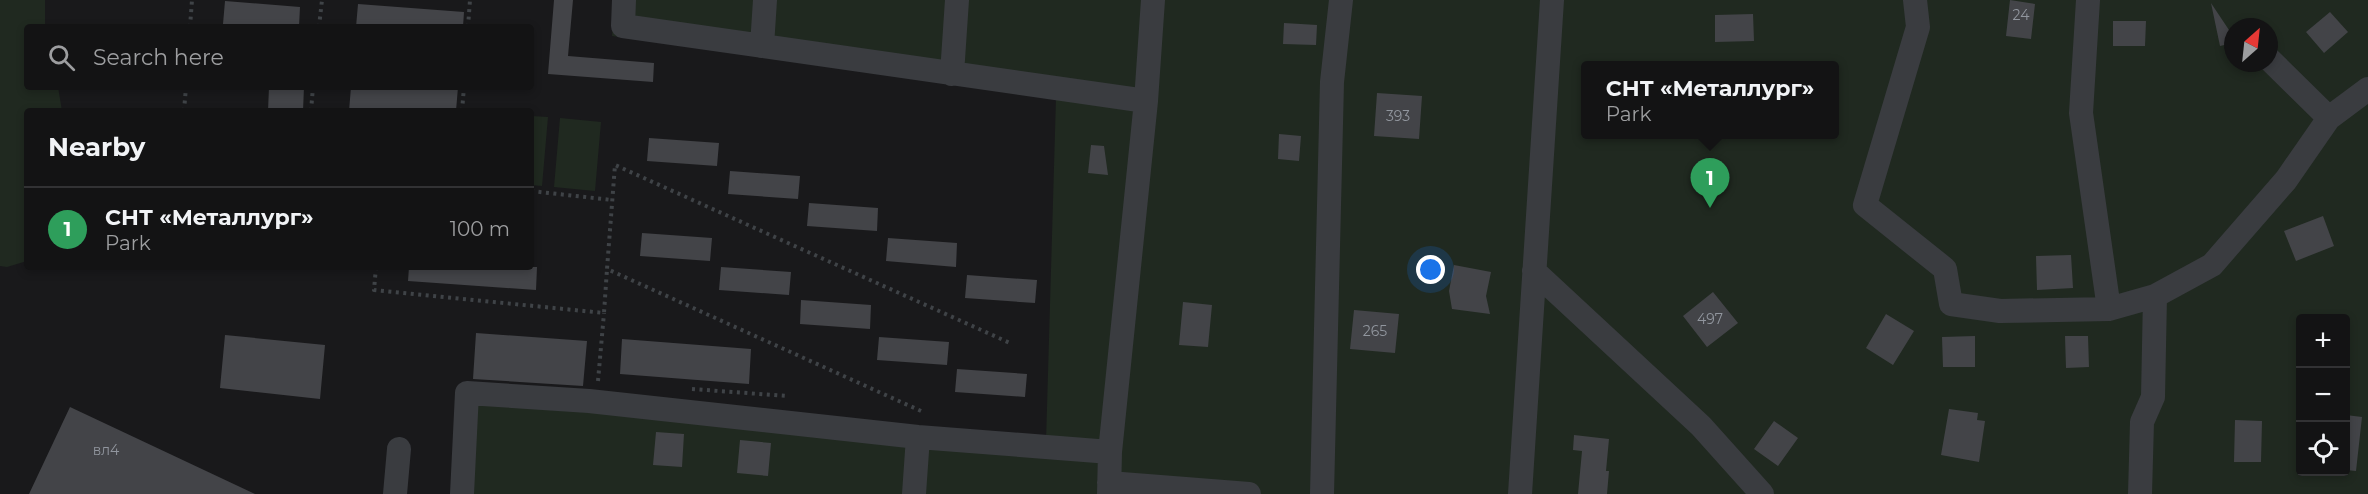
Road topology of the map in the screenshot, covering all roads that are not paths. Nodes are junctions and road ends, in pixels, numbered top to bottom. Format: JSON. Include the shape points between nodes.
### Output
{"nodes":[{"id":1,"x":624,"y":0,"type":"edge"},
{"id":2,"x":765,"y":0,"type":"edge"},
{"id":3,"x":957,"y":0,"type":"edge"},
{"id":4,"x":1153,"y":0,"type":"edge"},
{"id":5,"x":1341,"y":0,"type":"edge"},
{"id":6,"x":1552,"y":0,"type":"edge"},
{"id":7,"x":1915,"y":0,"type":"edge"},
{"id":8,"x":2088,"y":0,"type":"edge"},
{"id":9,"x":762,"y":46,"type":"junction"},
{"id":10,"x":2278,"y":68,"type":"edge"},
{"id":11,"x":952,"y":74,"type":"junction"},
{"id":12,"x":2368,"y":89,"type":"edge"},
{"id":13,"x":1146,"y":101,"type":"junction"},
{"id":14,"x":2329,"y":117,"type":"junction"},
{"id":15,"x":1534,"y":271,"type":"junction"},
{"id":16,"x":2155,"y":296,"type":"junction"},
{"id":17,"x":2109,"y":309,"type":"junction"},
{"id":18,"x":918,"y":437,"type":"junction"},
{"id":19,"x":399,"y":449,"type":"dead end"},
{"id":20,"x":1110,"y":452,"type":"junction"},
{"id":21,"x":1109,"y":488,"type":"edge"},
{"id":22,"x":395,"y":494,"type":"edge"},
{"id":23,"x":462,"y":494,"type":"edge"},
{"id":24,"x":914,"y":494,"type":"edge"},
{"id":25,"x":1249,"y":494,"type":"edge"},
{"id":26,"x":1322,"y":494,"type":"edge"},
{"id":27,"x":1520,"y":494,"type":"edge"},
{"id":28,"x":1762,"y":494,"type":"edge"},
{"id":29,"x":2140,"y":494,"type":"edge"}],
"edges":[{"from":1,"to":9,"type":"street","via":[[623,26]]},
{"from":2,"to":9,"type":"street"},
{"from":3,"to":11,"type":"street"},
{"from":4,"to":13,"type":"street"},
{"from":5,"to":26,"type":"street","via":[[1332,82]]},
{"from":6,"to":15,"type":"street"},
{"from":7,"to":17,"type":"street","via":[[1918,27],[1865,205],[1945,269],[1951,304],[2000,311]]},
{"from":8,"to":17,"type":"street","via":[[2081,113]]},
{"from":9,"to":11,"type":"street"},
{"from":10,"to":14,"type":"street"},
{"from":11,"to":13,"type":"street"},
{"from":12,"to":14,"type":"street"},
{"from":13,"to":20,"type":"street"},
{"from":14,"to":16,"type":"street","via":[[2286,180],[2212,265]]},
{"from":15,"to":27,"type":"street"},
{"from":15,"to":28,"type":"street","via":[[1701,426]]},
{"from":16,"to":17,"type":"street"},
{"from":16,"to":29,"type":"street","via":[[2153,397],[2142,422]]},
{"from":18,"to":20,"type":"street"},
{"from":18,"to":23,"type":"street","via":[[589,401],[467,393]]},
{"from":18,"to":24,"type":"street"},
{"from":19,"to":22,"type":"street"},
{"from":20,"to":21,"type":"street"},
{"from":21,"to":25,"type":"street"}]}
